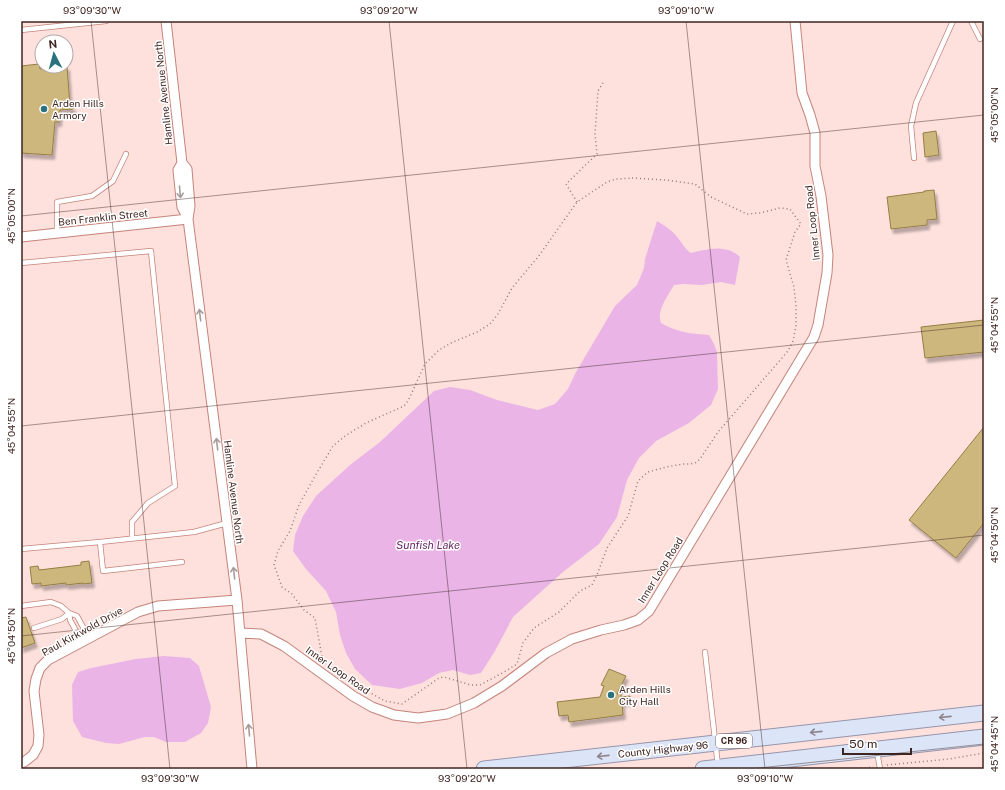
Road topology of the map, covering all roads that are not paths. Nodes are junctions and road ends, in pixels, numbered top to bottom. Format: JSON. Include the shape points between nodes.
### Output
{"nodes":[{"id":1,"x":106,"y":21,"type":"edge"},
{"id":2,"x":166,"y":21,"type":"edge"},
{"id":3,"x":794,"y":21,"type":"edge"},
{"id":4,"x":953,"y":21,"type":"edge"},
{"id":5,"x":971,"y":21,"type":"edge"},
{"id":6,"x":21,"y":30,"type":"edge"},
{"id":7,"x":980,"y":39,"type":"dead end"},
{"id":8,"x":126,"y":154,"type":"dead end"},
{"id":9,"x":914,"y":158,"type":"dead end"},
{"id":10,"x":188,"y":219,"type":"junction"},
{"id":11,"x":57,"y":233,"type":"junction"},
{"id":12,"x":21,"y":237,"type":"edge"},
{"id":13,"x":21,"y":263,"type":"edge"},
{"id":14,"x":227,"y":523,"type":"junction"},
{"id":15,"x":132,"y":538,"type":"junction"},
{"id":16,"x":100,"y":542,"type":"junction"},
{"id":17,"x":21,"y":549,"type":"edge"},
{"id":18,"x":182,"y":562,"type":"dead end"},
{"id":19,"x":237,"y":600,"type":"junction"},
{"id":20,"x":21,"y":606,"type":"edge"},
{"id":21,"x":69,"y":613,"type":"junction"},
{"id":22,"x":34,"y":628,"type":"dead end"},
{"id":23,"x":240,"y":633,"type":"junction"},
{"id":24,"x":85,"y":640,"type":"junction"},
{"id":25,"x":705,"y":652,"type":"dead end"},
{"id":26,"x":984,"y":713,"type":"edge"},
{"id":27,"x":984,"y":737,"type":"edge"},
{"id":28,"x":716,"y":743,"type":"junction"},
{"id":29,"x":877,"y":749,"type":"junction"},
{"id":30,"x":21,"y":763,"type":"edge"},
{"id":31,"x":718,"y":767,"type":"junction"},
{"id":32,"x":880,"y":768,"type":"edge"},
{"id":33,"x":252,"y":769,"type":"edge"},
{"id":34,"x":484,"y":769,"type":"edge"},
{"id":35,"x":703,"y":769,"type":"edge"}],
"edges":[{"from":1,"to":6,"type":"lane"},
{"from":2,"to":10,"type":"street","name":"Hamline Avenue North","via":[[182,163],[187,170],[190,206]]},
{"from":3,"to":23,"type":"street","name":"Inner Loop Road","via":[[802,93],[814,133],[815,166],[828,255],[818,325],[814,337],[649,611],[638,620],[624,626],[572,639],[546,653],[502,686],[474,703],[447,714],[418,718],[394,715],[372,707],[284,646],[261,634]]},
{"from":4,"to":9,"type":"lane","via":[[914,112],[911,126]]},
{"from":5,"to":7,"type":"lane"},
{"from":8,"to":11,"type":"lane","via":[[113,181],[92,196],[57,202]]},
{"from":10,"to":11,"type":"street","name":"Ben Franklin Street"},
{"from":14,"to":10,"type":"street","name":"Hamline Avenue North","one_way":true},
{"from":11,"to":12,"type":"street","name":"Ben Franklin Street"},
{"from":13,"to":15,"type":"lane","via":[[151,250],[175,486],[148,503],[132,522]]},
{"from":14,"to":15,"type":"lane","via":[[194,532]]},
{"from":19,"to":14,"type":"street","name":"Hamline Avenue North","one_way":true},
{"from":15,"to":16,"type":"lane"},
{"from":16,"to":17,"type":"lane"},
{"from":16,"to":18,"type":"lane","via":[[103,571]]},
{"from":19,"to":23,"type":"street","name":"Hamline Avenue North"},
{"from":19,"to":24,"type":"street","name":"Paul Kirkwold Drive","via":[[158,606],[138,612]]},
{"from":20,"to":21,"type":"lane","via":[[51,602]]},
{"from":21,"to":22,"type":"lane","via":[[62,619]]},
{"from":21,"to":24,"type":"lane","via":[[70,620]]},
{"from":21,"to":24,"type":"lane","via":[[76,616]]},
{"from":33,"to":23,"type":"street","name":"Hamline Avenue North","one_way":true},
{"from":24,"to":30,"type":"street","name":"Paul Kirkwold Drive","via":[[48,660],[40,668],[34,691],[38,746],[32,755]]},
{"from":25,"to":28,"type":"lane"},
{"from":26,"to":28,"type":"main road","name":"County Highway 96","number":"CR 96","one_way":true},
{"from":27,"to":29,"type":"main road"},
{"from":28,"to":31,"type":"lane"},
{"from":28,"to":34,"type":"main road","name":"County Highway 96","number":"CR 96","one_way":true},
{"from":29,"to":31,"type":"main road"},
{"from":29,"to":32,"type":"lane"},
{"from":31,"to":35,"type":"main road"}]}
